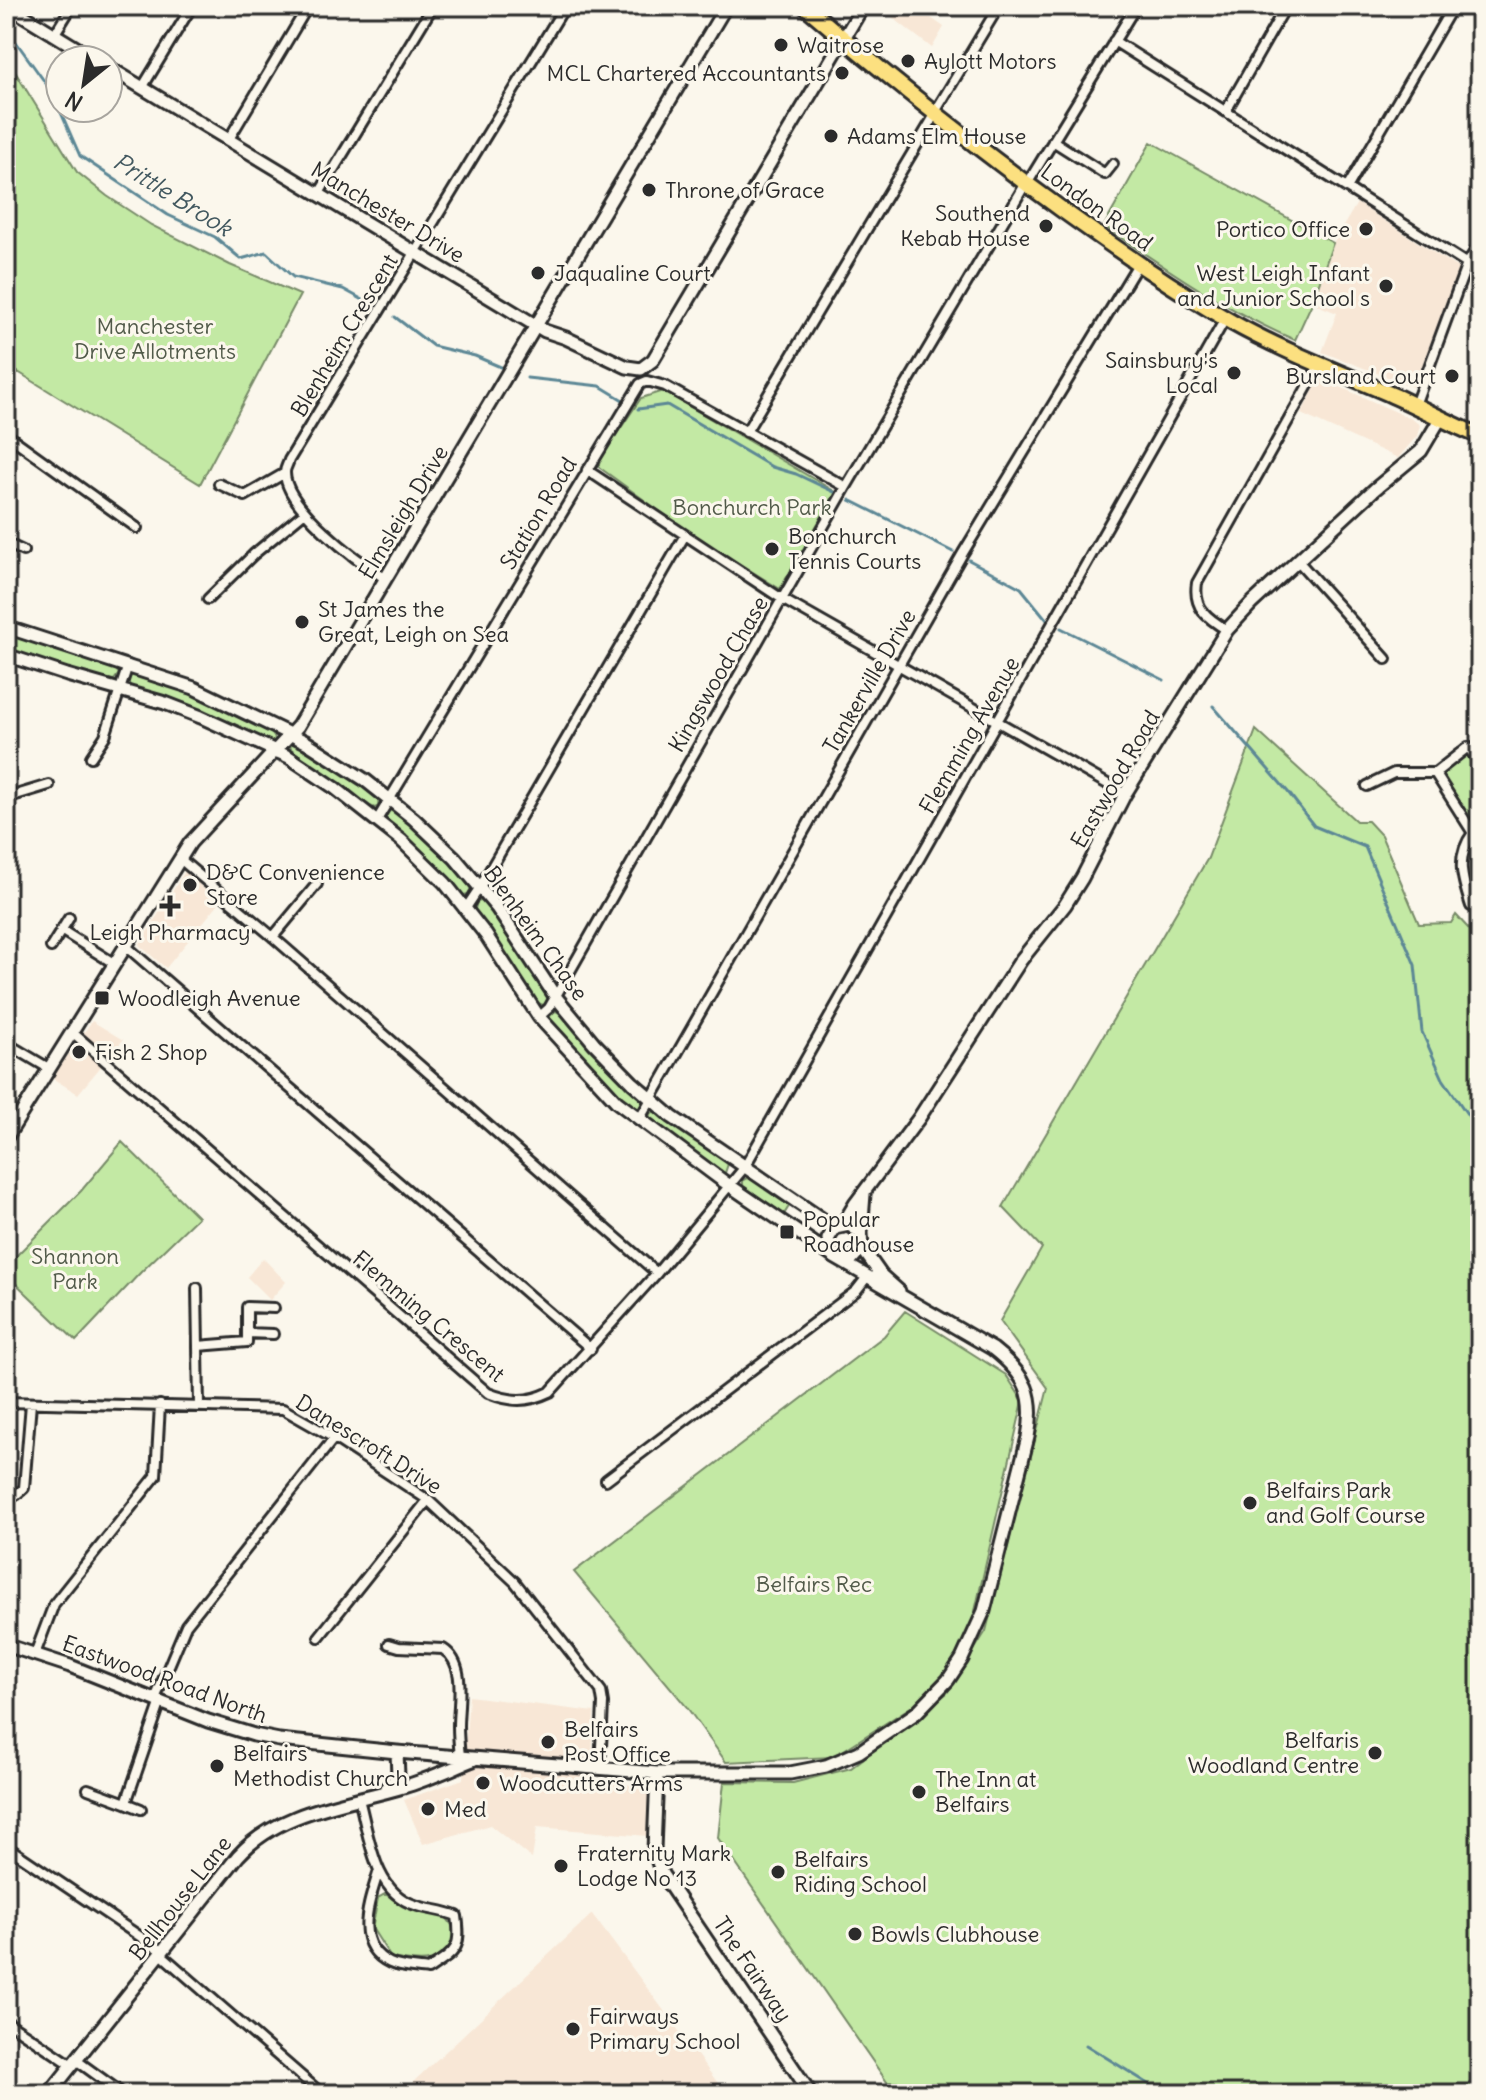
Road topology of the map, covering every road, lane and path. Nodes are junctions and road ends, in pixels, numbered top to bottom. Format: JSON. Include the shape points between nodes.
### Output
{"nodes":[{"id":1,"x":8,"y":6,"type":"edge"},
{"id":2,"x":72,"y":6,"type":"edge"},
{"id":3,"x":192,"y":6,"type":"edge"},
{"id":4,"x":308,"y":6,"type":"edge"},
{"id":5,"x":433,"y":6,"type":"edge"},
{"id":6,"x":565,"y":6,"type":"edge"},
{"id":7,"x":726,"y":6,"type":"edge"},
{"id":8,"x":805,"y":6,"type":"edge"},
{"id":9,"x":863,"y":6,"type":"edge"},
{"id":10,"x":999,"y":6,"type":"edge"},
{"id":11,"x":1136,"y":6,"type":"edge"},
{"id":12,"x":1286,"y":6,"type":"edge"},
{"id":13,"x":1453,"y":6,"type":"edge"},
{"id":14,"x":54,"y":35,"type":"junction"},
{"id":15,"x":845,"y":39,"type":"junction"},
{"id":16,"x":1114,"y":41,"type":"junction"},
{"id":17,"x":69,"y":44,"type":"edge"},
{"id":18,"x":124,"y":77,"type":"edge"},
{"id":19,"x":142,"y":88,"type":"junction"},
{"id":20,"x":1226,"y":111,"type":"junction"},
{"id":21,"x":935,"y":113,"type":"junction"},
{"id":22,"x":229,"y":139,"type":"junction"},
{"id":23,"x":1053,"y":141,"type":"junction"},
{"id":24,"x":1113,"y":164,"type":"dead end"},
{"id":25,"x":1026,"y":183,"type":"junction"},
{"id":26,"x":1347,"y":188,"type":"junction"},
{"id":27,"x":318,"y":195,"type":"junction"},
{"id":28,"x":1480,"y":243,"type":"edge"},
{"id":29,"x":416,"y":252,"type":"junction"},
{"id":30,"x":1138,"y":264,"type":"junction"},
{"id":31,"x":1467,"y":264,"type":"junction"},
{"id":32,"x":1225,"y":319,"type":"junction"},
{"id":33,"x":538,"y":324,"type":"junction"},
{"id":34,"x":1320,"y":364,"type":"junction"},
{"id":35,"x":1415,"y":405,"type":"junction"},
{"id":36,"x":1440,"y":419,"type":"junction"},
{"id":37,"x":746,"y":432,"type":"junction"},
{"id":38,"x":6,"y":434,"type":"edge"},
{"id":39,"x":1480,"y":436,"type":"edge"},
{"id":40,"x":587,"y":470,"type":"junction"},
{"id":41,"x":285,"y":473,"type":"junction"},
{"id":42,"x":219,"y":484,"type":"dead end"},
{"id":43,"x":846,"y":487,"type":"junction"},
{"id":44,"x":305,"y":512,"type":"junction"},
{"id":45,"x":137,"y":528,"type":"dead end"},
{"id":46,"x":685,"y":535,"type":"junction"},
{"id":47,"x":6,"y":543,"type":"edge"},
{"id":48,"x":23,"y":551,"type":"dead end"},
{"id":49,"x":1298,"y":561,"type":"junction"},
{"id":50,"x":386,"y":579,"type":"junction"},
{"id":51,"x":208,"y":599,"type":"dead end"},
{"id":52,"x":782,"y":599,"type":"junction"},
{"id":53,"x":6,"y":627,"type":"edge"},
{"id":54,"x":1227,"y":630,"type":"junction"},
{"id":55,"x":6,"y":655,"type":"edge"},
{"id":56,"x":1386,"y":659,"type":"dead end"},
{"id":57,"x":128,"y":665,"type":"junction"},
{"id":58,"x":899,"y":666,"type":"junction"},
{"id":59,"x":120,"y":689,"type":"junction"},
{"id":60,"x":998,"y":722,"type":"junction"},
{"id":61,"x":291,"y":734,"type":"junction"},
{"id":62,"x":276,"y":751,"type":"junction"},
{"id":63,"x":91,"y":757,"type":"dead end"},
{"id":64,"x":1480,"y":763,"type":"edge"},
{"id":65,"x":1435,"y":773,"type":"junction"},
{"id":66,"x":49,"y":785,"type":"dead end"},
{"id":67,"x":1367,"y":786,"type":"dead end"},
{"id":68,"x":1125,"y":794,"type":"junction"},
{"id":69,"x":6,"y":798,"type":"edge"},
{"id":70,"x":389,"y":798,"type":"junction"},
{"id":71,"x":377,"y":820,"type":"junction"},
{"id":72,"x":1477,"y":831,"type":"edge"},
{"id":73,"x":180,"y":859,"type":"junction"},
{"id":74,"x":317,"y":884,"type":"dead end"},
{"id":75,"x":480,"y":887,"type":"junction"},
{"id":76,"x":1471,"y":906,"type":"dead end"},
{"id":77,"x":466,"y":908,"type":"junction"},
{"id":78,"x":69,"y":918,"type":"dead end"},
{"id":79,"x":61,"y":930,"type":"junction"},
{"id":80,"x":273,"y":937,"type":"junction"},
{"id":81,"x":126,"y":946,"type":"junction"},
{"id":82,"x":51,"y":947,"type":"dead end"},
{"id":83,"x":115,"y":964,"type":"junction"},
{"id":84,"x":555,"y":996,"type":"junction"},
{"id":85,"x":539,"y":1017,"type":"junction"},
{"id":86,"x":72,"y":1032,"type":"junction"},
{"id":87,"x":6,"y":1043,"type":"edge"},
{"id":88,"x":50,"y":1069,"type":"junction"},
{"id":89,"x":651,"y":1100,"type":"junction"},
{"id":90,"x":639,"y":1120,"type":"junction"},
{"id":91,"x":6,"y":1138,"type":"edge"},
{"id":92,"x":744,"y":1168,"type":"junction"},
{"id":93,"x":731,"y":1186,"type":"junction"},
{"id":94,"x":864,"y":1194,"type":"junction"},
{"id":95,"x":839,"y":1226,"type":"junction"},
{"id":96,"x":861,"y":1233,"type":"junction"},
{"id":97,"x":862,"y":1248,"type":"junction"},
{"id":98,"x":836,"y":1256,"type":"junction"},
{"id":99,"x":657,"y":1273,"type":"junction"},
{"id":100,"x":867,"y":1277,"type":"junction"},
{"id":101,"x":197,"y":1288,"type":"dead end"},
{"id":102,"x":902,"y":1294,"type":"junction"},
{"id":103,"x":274,"y":1308,"type":"dead end"},
{"id":104,"x":247,"y":1333,"type":"junction"},
{"id":105,"x":273,"y":1334,"type":"dead end"},
{"id":106,"x":198,"y":1346,"type":"junction"},
{"id":107,"x":591,"y":1349,"type":"junction"},
{"id":108,"x":6,"y":1402,"type":"edge"},
{"id":109,"x":31,"y":1403,"type":"junction"},
{"id":110,"x":160,"y":1405,"type":"junction"},
{"id":111,"x":199,"y":1406,"type":"junction"},
{"id":112,"x":334,"y":1438,"type":"junction"},
{"id":113,"x":606,"y":1480,"type":"dead end"},
{"id":114,"x":6,"y":1494,"type":"edge"},
{"id":115,"x":428,"y":1500,"type":"junction"},
{"id":116,"x":319,"y":1637,"type":"dead end"},
{"id":117,"x":389,"y":1644,"type":"dead end"},
{"id":118,"x":6,"y":1645,"type":"edge"},
{"id":119,"x":35,"y":1654,"type":"junction"},
{"id":120,"x":158,"y":1700,"type":"junction"},
{"id":121,"x":397,"y":1752,"type":"junction"},
{"id":122,"x":437,"y":1756,"type":"junction"},
{"id":123,"x":460,"y":1757,"type":"junction"},
{"id":124,"x":478,"y":1759,"type":"junction"},
{"id":125,"x":600,"y":1769,"type":"junction"},
{"id":126,"x":438,"y":1773,"type":"junction"},
{"id":127,"x":657,"y":1773,"type":"junction"},
{"id":128,"x":398,"y":1776,"type":"junction"},
{"id":129,"x":411,"y":1784,"type":"junction"},
{"id":130,"x":88,"y":1789,"type":"dead end"},
{"id":131,"x":385,"y":1791,"type":"junction"},
{"id":132,"x":359,"y":1799,"type":"junction"},
{"id":133,"x":126,"y":1803,"type":"junction"},
{"id":134,"x":141,"y":1809,"type":"dead end"},
{"id":135,"x":6,"y":1846,"type":"edge"},
{"id":136,"x":379,"y":1870,"type":"junction"},
{"id":137,"x":162,"y":1954,"type":"junction"},
{"id":138,"x":6,"y":2021,"type":"edge"},
{"id":139,"x":74,"y":2062,"type":"junction"},
{"id":140,"x":49,"y":2094,"type":"edge"},
{"id":141,"x":123,"y":2094,"type":"edge"},
{"id":142,"x":322,"y":2094,"type":"edge"},
{"id":143,"x":811,"y":2094,"type":"edge"}],
"edges":[{"from":1,"to":14,"type":"street"},
{"from":2,"to":14,"type":"street"},
{"from":3,"to":19,"type":"street"},
{"from":4,"to":22,"type":"street"},
{"from":5,"to":27,"type":"street"},
{"from":6,"to":29,"type":"street","name":"Blenheim Crescent"},
{"from":7,"to":33,"type":"street","name":"Elmsleigh Drive"},
{"from":8,"to":15,"type":"main road","name":"London Road"},
{"from":9,"to":15,"type":"street"},
{"from":10,"to":21,"type":"street"},
{"from":11,"to":16,"type":"street","name":"Kingswood Chase"},
{"from":12,"to":20,"type":"street"},
{"from":13,"to":26,"type":"street"},
{"from":14,"to":17,"type":"street"},
{"from":15,"to":21,"type":"main road","name":"London Road"},
{"from":15,"to":33,"type":"street","name":"Manchester Drive","via":[[647,366],[635,369]]},
{"from":16,"to":20,"type":"street"},
{"from":16,"to":23,"type":"street","name":"Kingswood Chase"},
{"from":18,"to":19,"type":"street","name":"Manchester Drive"},
{"from":19,"to":22,"type":"street","name":"Manchester Drive"},
{"from":20,"to":26,"type":"street"},
{"from":21,"to":25,"type":"main road","name":"London Road"},
{"from":21,"to":37,"type":"street"},
{"from":22,"to":27,"type":"street","name":"Manchester Drive"},
{"from":23,"to":24,"type":"street","via":[[1105,174]]},
{"from":23,"to":25,"type":"street","name":"Kingswood Chase"},
{"from":25,"to":30,"type":"main road","name":"London Road"},
{"from":25,"to":43,"type":"street","name":"Kingswood Chase"},
{"from":26,"to":31,"type":"street"},
{"from":27,"to":29,"type":"street","name":"Manchester Drive"},
{"from":28,"to":31,"type":"street"},
{"from":29,"to":33,"type":"street","name":"Manchester Drive"},
{"from":29,"to":41,"type":"street","name":"Blenheim Crescent"},
{"from":30,"to":32,"type":"main road","name":"London Road"},
{"from":30,"to":58,"type":"street","name":"Tankerville Drive"},
{"from":31,"to":35,"type":"street"},
{"from":32,"to":34,"type":"main road","name":"London Road"},
{"from":32,"to":60,"type":"street","name":"Flemming Avenue"},
{"from":33,"to":50,"type":"street","name":"Elmsleigh Drive"},
{"from":34,"to":35,"type":"main road","name":"London Road"},
{"from":34,"to":54,"type":"street","via":[[1197,583],[1199,607]]},
{"from":35,"to":36,"type":"main road","name":"London Road"},
{"from":36,"to":39,"type":"main road","name":"London Road"},
{"from":36,"to":49,"type":"street","name":"Eastwood Road","via":[[1421,451]]},
{"from":37,"to":40,"type":"street","name":"Station Road","via":[[647,381],[640,384]]},
{"from":37,"to":43,"type":"street"},
{"from":38,"to":45,"type":"street"},
{"from":40,"to":46,"type":"street"},
{"from":40,"to":70,"type":"street","name":"Station Road"},
{"from":41,"to":42,"type":"street","via":[[245,496]]},
{"from":41,"to":44,"type":"street"},
{"from":43,"to":52,"type":"street","name":"Kingswood Chase"},
{"from":44,"to":50,"type":"street","via":[[337,544]]},
{"from":44,"to":51,"type":"street"},
{"from":46,"to":52,"type":"street"},
{"from":46,"to":75,"type":"street"},
{"from":47,"to":48,"type":"street"},
{"from":49,"to":54,"type":"street","name":"Eastwood Road"},
{"from":49,"to":56,"type":"street"},
{"from":50,"to":61,"type":"street","name":"Elmsleigh Drive"},
{"from":52,"to":58,"type":"street"},
{"from":52,"to":84,"type":"street","name":"Kingswood Chase"},
{"from":53,"to":57,"type":"street","name":"Blenheim Chase"},
{"from":54,"to":68,"type":"street","name":"Eastwood Road"},
{"from":55,"to":59,"type":"street","name":"Blenheim Chase"},
{"from":57,"to":59,"type":"street"},
{"from":57,"to":61,"type":"street","name":"Blenheim Chase","via":[[194,688]]},
{"from":58,"to":60,"type":"street"},
{"from":58,"to":89,"type":"street","name":"Tankerville Drive"},
{"from":59,"to":62,"type":"street","name":"Blenheim Chase"},
{"from":59,"to":63,"type":"street","via":[[105,736]]},
{"from":60,"to":68,"type":"street"},
{"from":60,"to":92,"type":"street","name":"Flemming Avenue"},
{"from":61,"to":62,"type":"street","name":"Elmsleigh Drive"},
{"from":61,"to":70,"type":"street","name":"Blenheim Chase"},
{"from":62,"to":71,"type":"street","name":"Blenheim Chase"},
{"from":62,"to":73,"type":"street","name":"Elmsleigh Drive"},
{"from":64,"to":65,"type":"street","via":[[1468,747]]},
{"from":65,"to":67,"type":"street","via":[[1394,773]]},
{"from":65,"to":72,"type":"street"},
{"from":66,"to":69,"type":"street"},
{"from":68,"to":94,"type":"street","name":"Eastwood Road","via":[[1065,905],[1021,960]]},
{"from":70,"to":71,"type":"street","name":"Station Road"},
{"from":70,"to":75,"type":"street","name":"Blenheim Chase","via":[[437,839]]},
{"from":71,"to":77,"type":"street","name":"Blenheim Chase"},
{"from":72,"to":76,"type":"street","via":[[1463,846],[1461,876]]},
{"from":73,"to":80,"type":"street"},
{"from":73,"to":81,"type":"street","name":"Elmsleigh Drive"},
{"from":74,"to":80,"type":"street"},
{"from":75,"to":77,"type":"street"},
{"from":75,"to":84,"type":"street","name":"Blenheim Chase"},
{"from":77,"to":85,"type":"street","name":"Blenheim Chase"},
{"from":78,"to":79,"type":"street"},
{"from":79,"to":82,"type":"street"},
{"from":79,"to":83,"type":"street"},
{"from":80,"to":99,"type":"street"},
{"from":81,"to":83,"type":"street","name":"Elmsleigh Drive"},
{"from":81,"to":107,"type":"street"},
{"from":83,"to":86,"type":"street","name":"Elmsleigh Drive"},
{"from":84,"to":85,"type":"street","name":"Kingswood Chase"},
{"from":84,"to":89,"type":"street","name":"Blenheim Chase"},
{"from":85,"to":90,"type":"street","name":"Blenheim Chase"},
{"from":86,"to":88,"type":"street","name":"Elmsleigh Drive"},
{"from":86,"to":107,"type":"street","name":"Flemming Crescent","via":[[488,1393],[518,1401],[535,1399],[550,1392]]},
{"from":87,"to":88,"type":"street"},
{"from":88,"to":91,"type":"street","name":"Elmsleigh Drive"},
{"from":89,"to":90,"type":"street","name":"Tankerville Drive"},
{"from":89,"to":92,"type":"street","name":"Blenheim Chase"},
{"from":90,"to":93,"type":"street","name":"Blenheim Chase"},
{"from":92,"to":93,"type":"street","name":"Flemming Crescent"},
{"from":92,"to":95,"type":"street","name":"Blenheim Chase"},
{"from":93,"to":98,"type":"street","name":"Blenheim Chase"},
{"from":93,"to":99,"type":"street","name":"Flemming Crescent"},
{"from":94,"to":95,"type":"street","name":"Eastwood Road"},
{"from":94,"to":96,"type":"street"},
{"from":95,"to":96,"type":"street"},
{"from":95,"to":98,"type":"street","via":[[828,1239]]},
{"from":96,"to":97,"type":"street"},
{"from":97,"to":98,"type":"street","via":[[852,1259]]},
{"from":97,"to":102,"type":"street"},
{"from":98,"to":100,"type":"street"},
{"from":99,"to":107,"type":"street","name":"Flemming Crescent"},
{"from":100,"to":102,"type":"street"},
{"from":100,"to":113,"type":"street","via":[[856,1291]]},
{"from":101,"to":106,"type":"street"},
{"from":102,"to":127,"type":"street","name":"Eastwood Road North","via":[[1008,1361],[1026,1385],[1031,1420],[984,1611],[962,1659],[916,1713],[859,1752],[826,1766],[790,1773]]},
{"from":103,"to":104,"type":"street","via":[[247,1307]]},
{"from":104,"to":105,"type":"street"},
{"from":104,"to":106,"type":"street","via":[[247,1342]]},
{"from":106,"to":111,"type":"street"},
{"from":108,"to":109,"type":"street","name":"Danescroft Drive"},
{"from":109,"to":110,"type":"street","name":"Danescroft Drive"},
{"from":109,"to":114,"type":"street","via":[[24,1488],[16,1495]]},
{"from":110,"to":111,"type":"street","name":"Danescroft Drive"},
{"from":110,"to":119,"type":"street","via":[[156,1476],[54,1604]]},
{"from":111,"to":112,"type":"street","name":"Danescroft Drive","via":[[283,1409]]},
{"from":112,"to":115,"type":"street","name":"Danescroft Drive"},
{"from":112,"to":120,"type":"street","via":[[186,1625]]},
{"from":115,"to":116,"type":"street"},
{"from":115,"to":125,"type":"street","name":"Danescroft Drive","via":[[515,1582],[595,1681],[603,1703]]},
{"from":117,"to":123,"type":"street","via":[[448,1652],[461,1688]]},
{"from":118,"to":119,"type":"street","name":"Eastwood Road North"},
{"from":119,"to":120,"type":"street","name":"Eastwood Road North"},
{"from":120,"to":121,"type":"street","name":"Eastwood Road North","via":[[254,1735]]},
{"from":120,"to":133,"type":"street"},
{"from":121,"to":122,"type":"street","name":"Eastwood Road North"},
{"from":121,"to":128,"type":"street"},
{"from":122,"to":123,"type":"street","name":"Eastwood Road North"},
{"from":122,"to":126,"type":"street"},
{"from":123,"to":124,"type":"street","name":"Eastwood Road North"},
{"from":124,"to":125,"type":"street","name":"Eastwood Road North"},
{"from":124,"to":126,"type":"street","name":"Bellhouse Lane"},
{"from":125,"to":127,"type":"street","name":"Eastwood Road North"},
{"from":126,"to":129,"type":"street","name":"Bellhouse Lane"},
{"from":127,"to":143,"type":"street","name":"The Fairway","via":[[654,1850],[662,1874]]},
{"from":128,"to":129,"type":"street"},
{"from":128,"to":131,"type":"street"},
{"from":129,"to":131,"type":"street","name":"Bellhouse Lane"},
{"from":130,"to":133,"type":"street"},
{"from":131,"to":132,"type":"street","name":"Bellhouse Lane"},
{"from":132,"to":136,"type":"street"},
{"from":132,"to":137,"type":"street","name":"Bellhouse Lane","via":[[259,1835]]},
{"from":133,"to":134,"type":"street"},
{"from":135,"to":137,"type":"street"},
{"from":136,"to":136,"type":"street","via":[[393,1895],[457,1916],[460,1937],[454,1953],[428,1970],[392,1965],[381,1958],[368,1941],[365,1920]]},
{"from":137,"to":139,"type":"street","name":"Bellhouse Lane"},
{"from":137,"to":142,"type":"street"},
{"from":138,"to":139,"type":"street"},
{"from":139,"to":140,"type":"street","name":"Bellhouse Lane"},
{"from":139,"to":141,"type":"street"}]}
